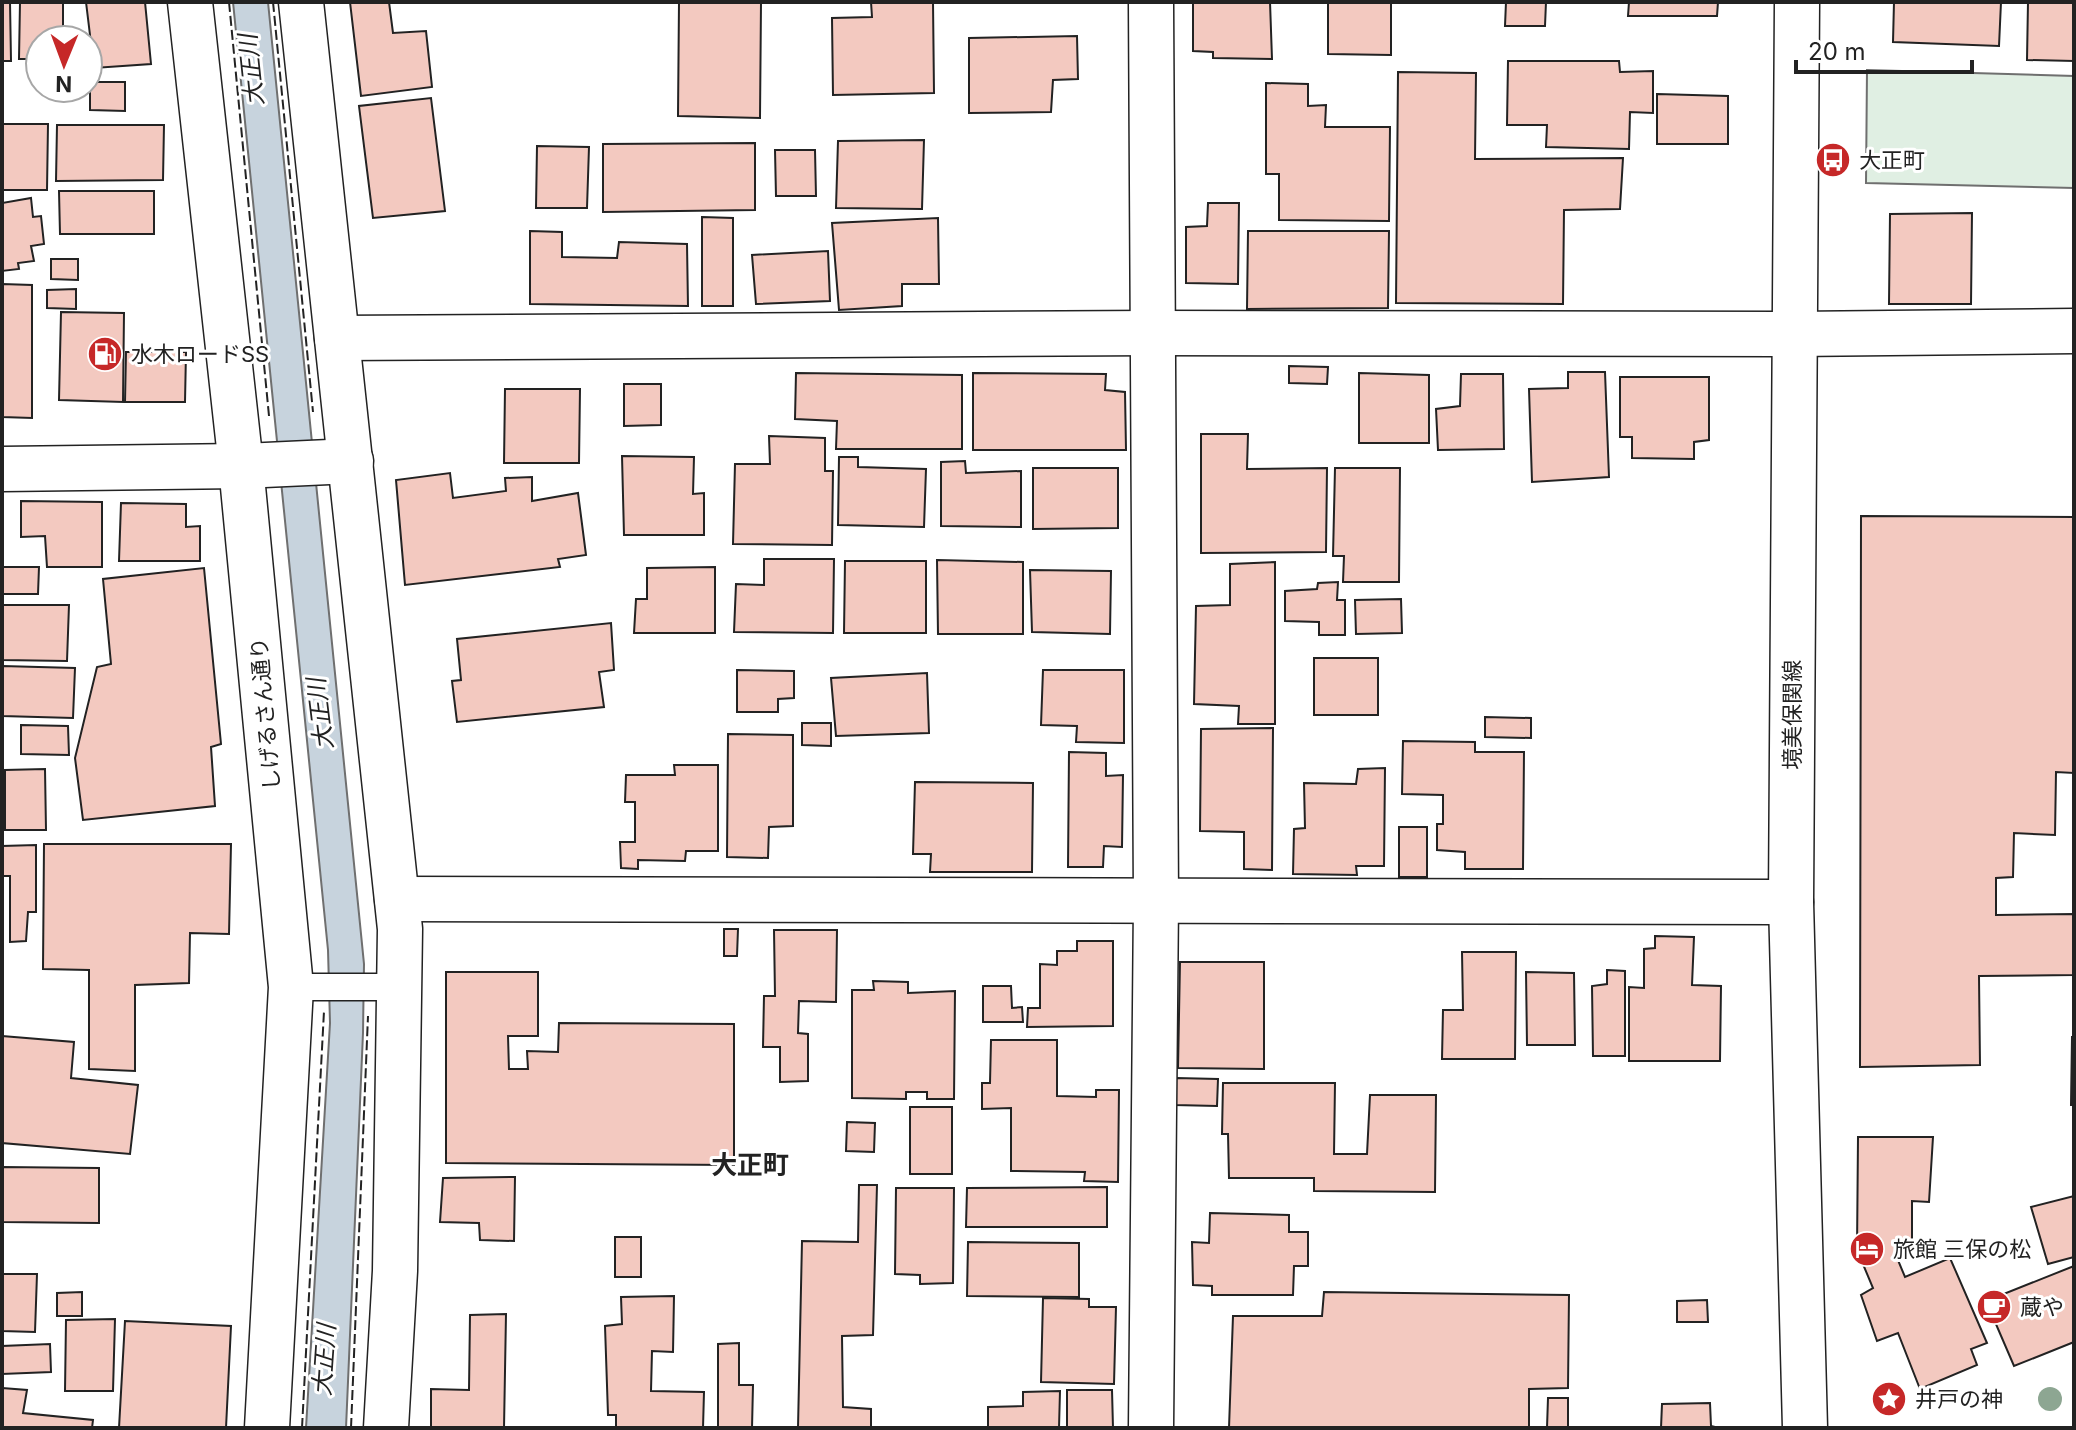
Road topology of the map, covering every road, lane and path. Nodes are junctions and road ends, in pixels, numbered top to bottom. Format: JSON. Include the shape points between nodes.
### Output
{"nodes":[{"id":1,"x":190,"y":2,"type":"edge"},
{"id":2,"x":301,"y":2,"type":"edge"},
{"id":3,"x":1151,"y":2,"type":"edge"},
{"id":4,"x":1797,"y":2,"type":"edge"},
{"id":5,"x":2074,"y":331,"type":"edge"},
{"id":6,"x":1153,"y":333,"type":"junction"},
{"id":7,"x":1794,"y":334,"type":"junction"},
{"id":8,"x":337,"y":338,"type":"junction"},
{"id":9,"x":351,"y":461,"type":"junction"},
{"id":10,"x":241,"y":466,"type":"junction"},
{"id":11,"x":2,"y":469,"type":"edge"},
{"id":12,"x":397,"y":899,"type":"junction"},
{"id":13,"x":1156,"y":901,"type":"junction"},
{"id":14,"x":1791,"y":902,"type":"junction"},
{"id":15,"x":291,"y":987,"type":"junction"},
{"id":16,"x":399,"y":987,"type":"junction"},
{"id":17,"x":267,"y":1428,"type":"edge"},
{"id":18,"x":386,"y":1428,"type":"edge"},
{"id":19,"x":1151,"y":1428,"type":"edge"},
{"id":20,"x":1805,"y":1428,"type":"edge"}],
"edges":[{"from":1,"to":10,"type":"street","name":"しげるさん通り"},
{"from":2,"to":8,"type":"street"},
{"from":3,"to":6,"type":"street"},
{"from":4,"to":7,"type":"street","name":"境美保関線"},
{"from":5,"to":7,"type":"street"},
{"from":6,"to":7,"type":"street"},
{"from":6,"to":8,"type":"street"},
{"from":6,"to":13,"type":"street"},
{"from":7,"to":14,"type":"street","name":"境美保関線"},
{"from":8,"to":9,"type":"street"},
{"from":9,"to":10,"type":"street"},
{"from":9,"to":12,"type":"street"},
{"from":10,"to":11,"type":"street"},
{"from":10,"to":15,"type":"street","name":"しげるさん通り"},
{"from":12,"to":13,"type":"street"},
{"from":12,"to":16,"type":"street"},
{"from":13,"to":14,"type":"street"},
{"from":13,"to":19,"type":"street"},
{"from":14,"to":20,"type":"street","name":"境美保関線"},
{"from":15,"to":16,"type":"lane"},
{"from":15,"to":17,"type":"street","name":"しげるさん通り"},
{"from":16,"to":18,"type":"street","via":[[395,1271]]}]}
